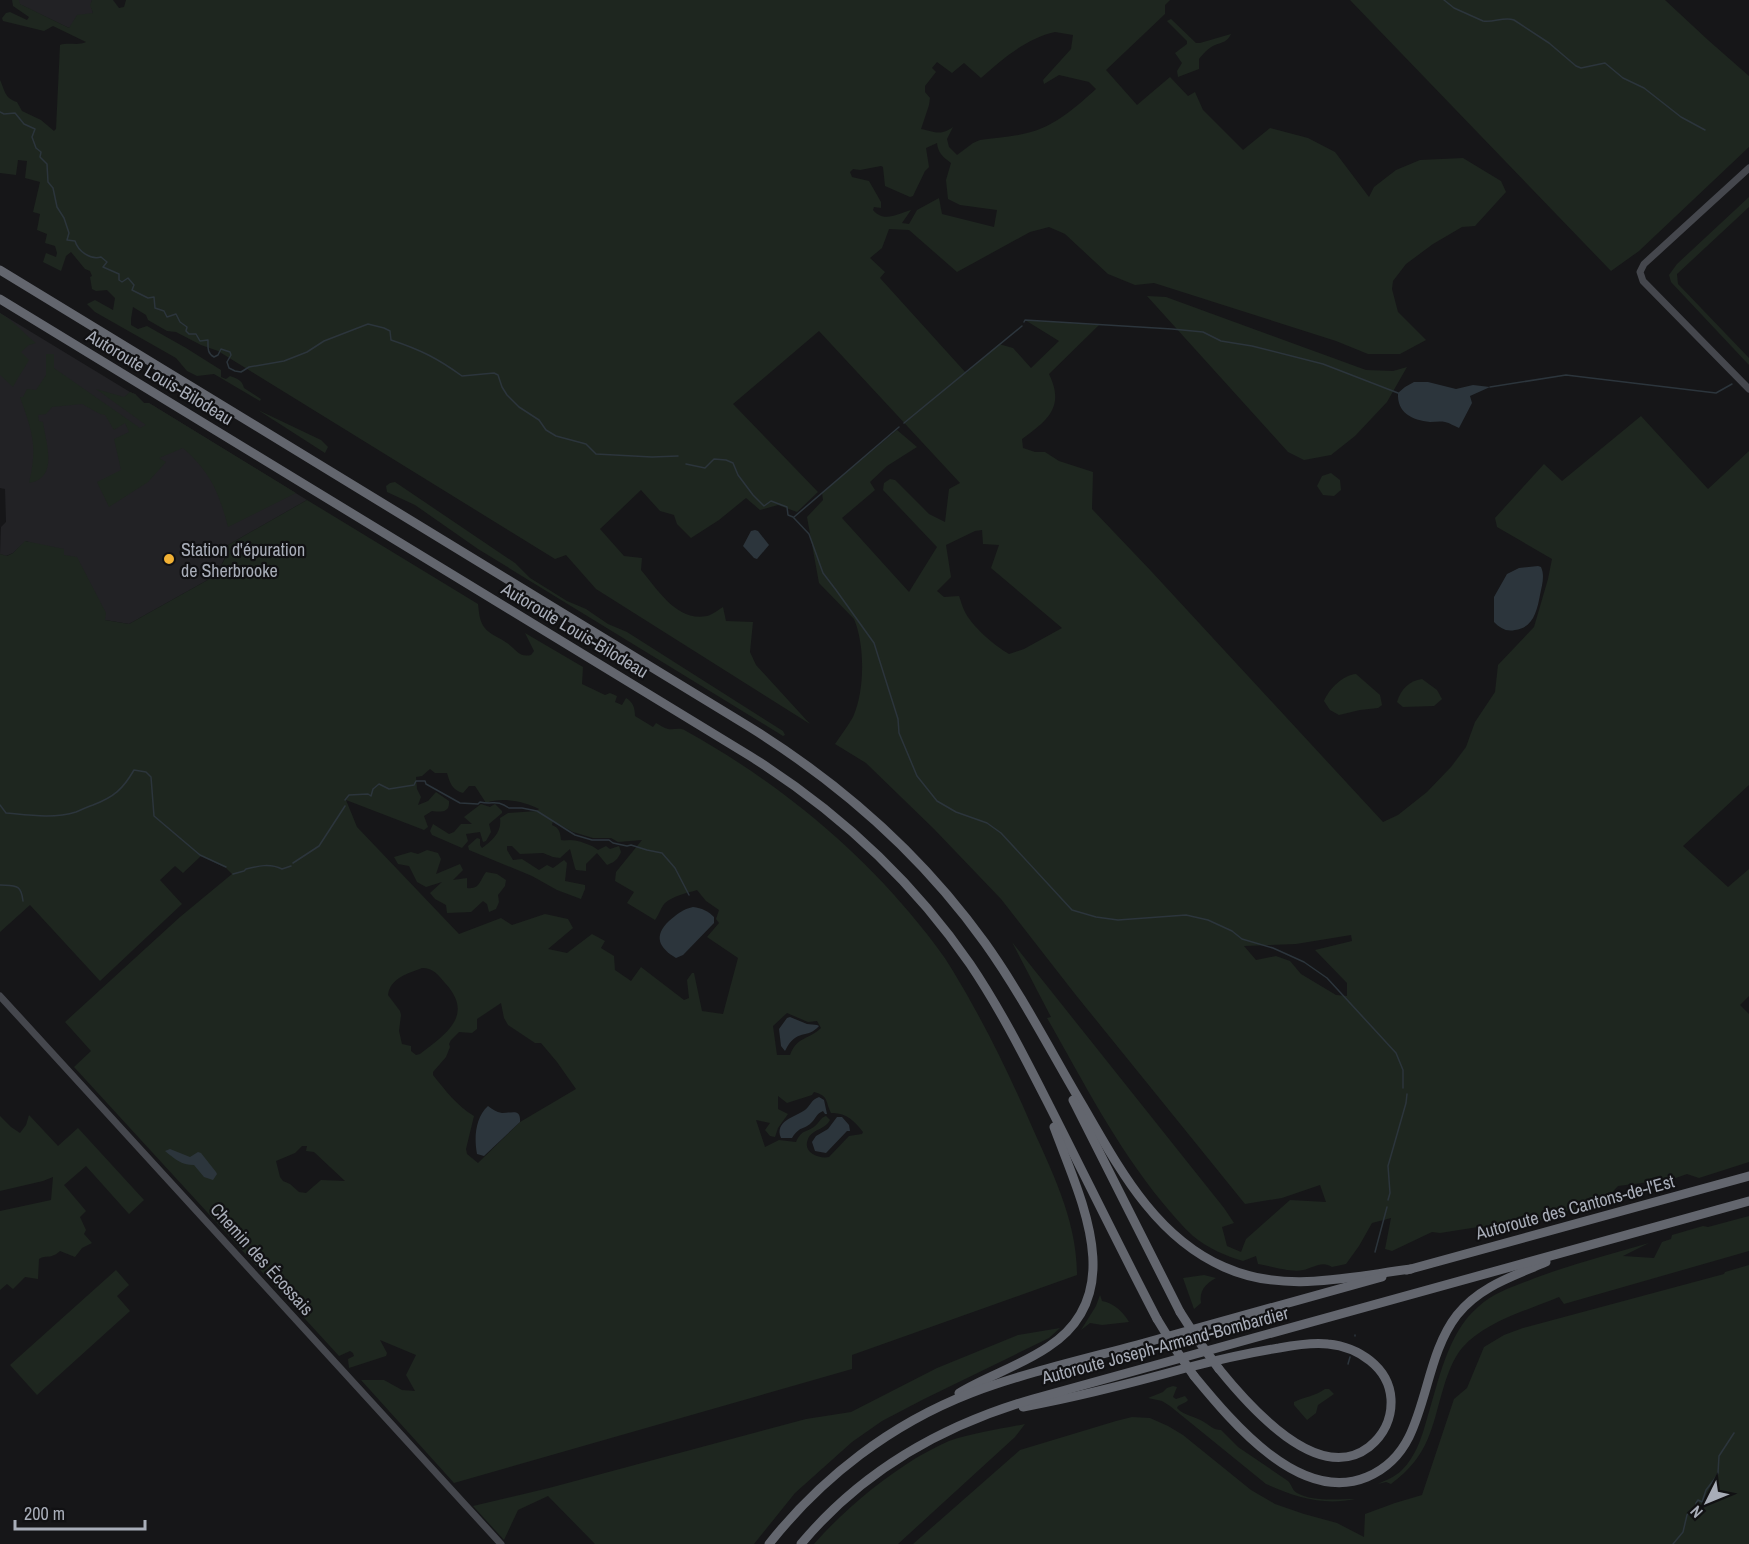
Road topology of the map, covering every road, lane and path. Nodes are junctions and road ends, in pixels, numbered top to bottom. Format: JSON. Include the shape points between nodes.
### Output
{"nodes":[{"id":1,"x":1749,"y":168,"type":"edge"},
{"id":2,"x":0,"y":270,"type":"edge"},
{"id":3,"x":0,"y":299,"type":"edge"},
{"id":4,"x":1749,"y":389,"type":"edge"},
{"id":5,"x":0,"y":996,"type":"edge"},
{"id":6,"x":1033,"y":1021,"type":"junction"},
{"id":7,"x":1040,"y":1088,"type":"junction"},
{"id":8,"x":1749,"y":1176,"type":"edge"},
{"id":9,"x":1749,"y":1201,"type":"edge"},
{"id":10,"x":1574,"y":1249,"type":"junction"},
{"id":11,"x":1411,"y":1269,"type":"junction"},
{"id":12,"x":926,"y":1413,"type":"junction"},
{"id":13,"x":982,"y":1415,"type":"junction"},
{"id":14,"x":501,"y":1544,"type":"edge"},
{"id":15,"x":769,"y":1544,"type":"edge"},
{"id":16,"x":801,"y":1544,"type":"edge"}],
"edges":[{"from":1,"to":4,"type":"main road","via":[[1644,264],[1640,272],[1643,280]]},
{"from":2,"to":6,"type":"highway","name":"Autoroute Louis-Bilodeau","via":[[811,767],[883,826],[938,884],[988,947]]},
{"from":3,"to":7,"type":"highway","name":"Autoroute Louis-Bilodeau","via":[[735,747],[808,796],[878,855],[948,935],[996,1005]]},
{"from":5,"to":14,"type":"main road","name":"Chemin des Écossais"},
{"from":6,"to":11,"type":"highway","via":[[1138,1194],[1166,1228],[1197,1253],[1240,1273],[1283,1282],[1315,1282]]},
{"from":6,"to":13,"type":"highway","bridge":true,"via":[[1180,1312],[1200,1343],[1219,1369],[1246,1400],[1301,1447],[1341,1458],[1362,1452],[1378,1439],[1390,1417],[1390,1393],[1378,1368],[1354,1351],[1320,1343],[1229,1357],[1057,1401]]},
{"from":7,"to":10,"type":"highway","bridge":true,"via":[[1157,1318],[1194,1376],[1269,1453],[1310,1478],[1327,1482],[1360,1480],[1389,1464],[1406,1442],[1442,1342],[1461,1310],[1492,1285]]},
{"from":7,"to":12,"type":"highway","via":[[1090,1234],[1094,1269],[1089,1298],[1073,1326],[1052,1345]]},
{"from":8,"to":11,"type":"highway","name":"Autoroute des Cantons-de-l'Est"},
{"from":9,"to":10,"type":"highway"},
{"from":10,"to":13,"type":"highway","name":"Autoroute Joseph-Armand-Bombardier"},
{"from":11,"to":12,"type":"highway","name":"Autoroute Joseph-Armand-Bombardier","via":[[1004,1382]]},
{"from":12,"to":15,"type":"highway","name":"Autoroute Joseph-Armand-Bombardier","via":[[839,1472]]},
{"from":13,"to":16,"type":"highway","name":"Autoroute Joseph-Armand-Bombardier","via":[[885,1467],[846,1497]]}]}
